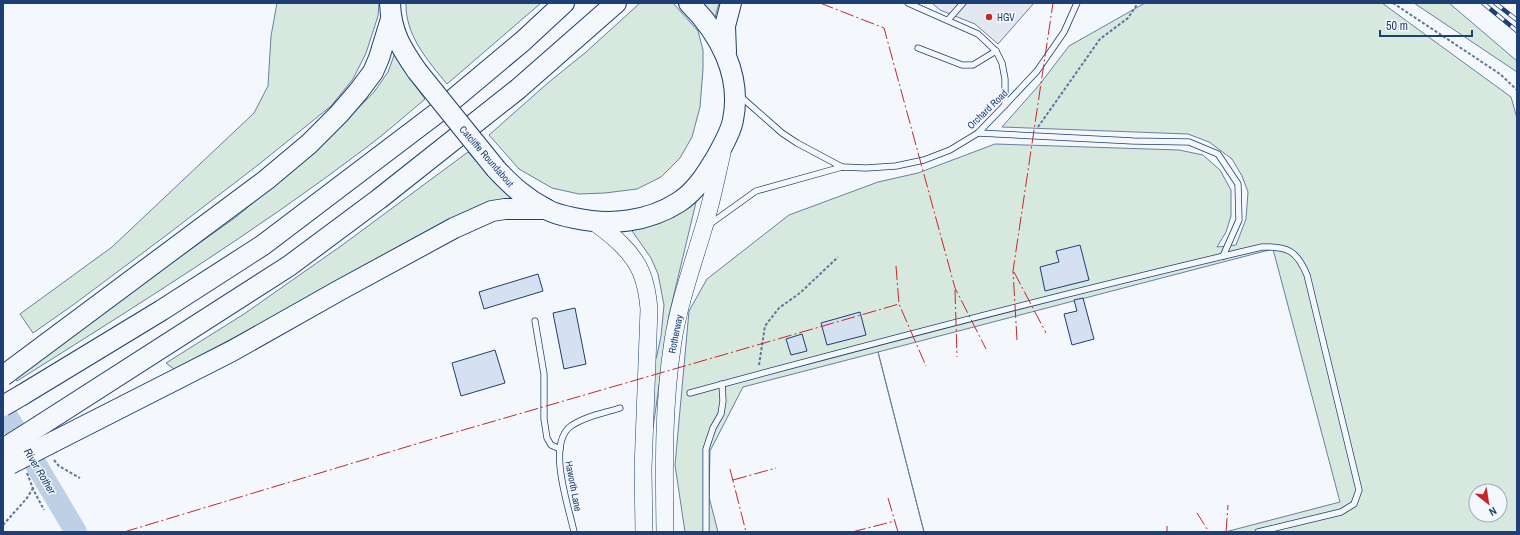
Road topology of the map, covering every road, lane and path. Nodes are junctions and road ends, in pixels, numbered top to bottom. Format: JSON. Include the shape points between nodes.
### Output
{"nodes":[{"id":1,"x":564,"y":3,"type":"edge"},
{"id":2,"x":616,"y":3,"type":"edge"},
{"id":3,"x":689,"y":3,"type":"edge"},
{"id":4,"x":731,"y":3,"type":"edge"},
{"id":5,"x":908,"y":3,"type":"edge"},
{"id":6,"x":964,"y":3,"type":"edge"},
{"id":7,"x":1076,"y":3,"type":"edge"},
{"id":8,"x":1138,"y":3,"type":"edge"},
{"id":9,"x":1393,"y":3,"type":"edge"},
{"id":10,"x":391,"y":11,"type":"edge"},
{"id":11,"x":948,"y":20,"type":"junction"},
{"id":12,"x":918,"y":48,"type":"dead end"},
{"id":13,"x":996,"y":51,"type":"junction"},
{"id":14,"x":726,"y":55,"type":"junction"},
{"id":15,"x":1517,"y":90,"type":"edge"},
{"id":16,"x":735,"y":92,"type":"junction"},
{"id":17,"x":1005,"y":105,"type":"junction"},
{"id":18,"x":978,"y":132,"type":"junction"},
{"id":19,"x":1032,"y":135,"type":"junction"},
{"id":20,"x":725,"y":141,"type":"junction"},
{"id":21,"x":842,"y":167,"type":"junction"},
{"id":22,"x":546,"y":209,"type":"junction"},
{"id":23,"x":594,"y":222,"type":"junction"},
{"id":24,"x":703,"y":228,"type":"junction"},
{"id":25,"x":1223,"y":256,"type":"junction"},
{"id":26,"x":838,"y":257,"type":"dead end"},
{"id":27,"x":535,"y":321,"type":"dead end"},
{"id":28,"x":5,"y":374,"type":"edge"},
{"id":29,"x":757,"y":374,"type":"junction"},
{"id":30,"x":722,"y":384,"type":"junction"},
{"id":31,"x":690,"y":393,"type":"dead end"},
{"id":32,"x":3,"y":406,"type":"edge"},
{"id":33,"x":620,"y":408,"type":"dead end"},
{"id":34,"x":560,"y":449,"type":"junction"},
{"id":35,"x":6,"y":460,"type":"edge"},
{"id":36,"x":33,"y":488,"type":"dead end"},
{"id":37,"x":3,"y":526,"type":"edge"},
{"id":38,"x":574,"y":532,"type":"edge"},
{"id":39,"x":644,"y":532,"type":"edge"},
{"id":40,"x":665,"y":532,"type":"edge"},
{"id":41,"x":706,"y":532,"type":"edge"},
{"id":42,"x":1258,"y":532,"type":"edge"}],
"edges":[{"from":1,"to":32,"type":"highway","bridge":true,"via":[[437,113],[262,245],[162,310]]},
{"from":2,"to":35,"type":"highway","bridge":true,"via":[[518,89],[379,199],[289,266],[41,425]]},
{"from":3,"to":14,"type":"highway","name":"Catcliffe Roundabout","via":[[701,15]]},
{"from":4,"to":14,"type":"highway","via":[[725,26]]},
{"from":5,"to":11,"type":"lane"},
{"from":6,"to":11,"type":"lane"},
{"from":7,"to":17,"type":"lane","name":"Orchard Road","via":[[1064,32],[1037,71]]},
{"from":8,"to":19,"type":"path","via":[[1128,18],[1100,39]]},
{"from":9,"to":15,"type":"path","via":[[1500,74]]},
{"from":10,"to":22,"type":"highway","name":"Catcliffe Roundabout","bridge":true,"via":[[395,33],[417,71],[496,169],[518,191]]},
{"from":10,"to":28,"type":"highway","via":[[373,72],[339,114],[309,144],[266,180]]},
{"from":11,"to":13,"type":"lane","via":[[978,34]]},
{"from":12,"to":13,"type":"lane","via":[[962,65],[973,65]]},
{"from":13,"to":17,"type":"lane","via":[[1002,62],[1005,79]]},
{"from":14,"to":16,"type":"highway","name":"Catcliffe Roundabout"},
{"from":16,"to":20,"type":"highway","name":"Catcliffe Roundabout","via":[[733,120]]},
{"from":16,"to":21,"type":"lane","name":"Orchard Road","via":[[792,140]]},
{"from":17,"to":18,"type":"lane","name":"Orchard Road"},
{"from":18,"to":19,"type":"lane"},
{"from":18,"to":21,"type":"lane","name":"Orchard Road","via":[[950,150],[924,160],[896,166]]},
{"from":19,"to":25,"type":"lane","via":[[1189,142],[1218,154],[1238,184],[1239,220]]},
{"from":20,"to":23,"type":"highway","name":"Catcliffe Roundabout","via":[[701,182],[680,202],[653,216]]},
{"from":20,"to":24,"type":"main road","name":"Rotherway"},
{"from":21,"to":24,"type":"lane","name":"Orchard Road","via":[[756,191]]},
{"from":22,"to":23,"type":"highway","name":"Catcliffe Roundabout"},
{"from":22,"to":35,"type":"highway","bridge":true,"via":[[492,211],[454,228],[232,351],[53,442]]},
{"from":23,"to":39,"type":"main road","via":[[612,235],[632,259],[641,272],[647,295],[649,310],[643,469]]},
{"from":24,"to":40,"type":"main road","name":"Rotherway","via":[[685,286],[673,340],[664,441]]},
{"from":25,"to":29,"type":"lane"},
{"from":25,"to":42,"type":"lane","via":[[1278,246],[1290,250],[1302,262],[1359,490],[1354,504],[1341,512]]},
{"from":26,"to":29,"type":"path","via":[[800,293],[779,308],[765,326]]},
{"from":27,"to":34,"type":"lane","via":[[544,374],[544,419],[547,438],[551,445]]},
{"from":29,"to":30,"type":"lane"},
{"from":30,"to":31,"type":"lane"},
{"from":30,"to":41,"type":"lane","via":[[721,414],[706,449]]},
{"from":33,"to":34,"type":"lane","name":"Haworth Lane","via":[[593,416],[570,427]]},
{"from":34,"to":38,"type":"lane","name":"Haworth Lane","via":[[560,471]]},
{"from":36,"to":37,"type":"path"}]}
